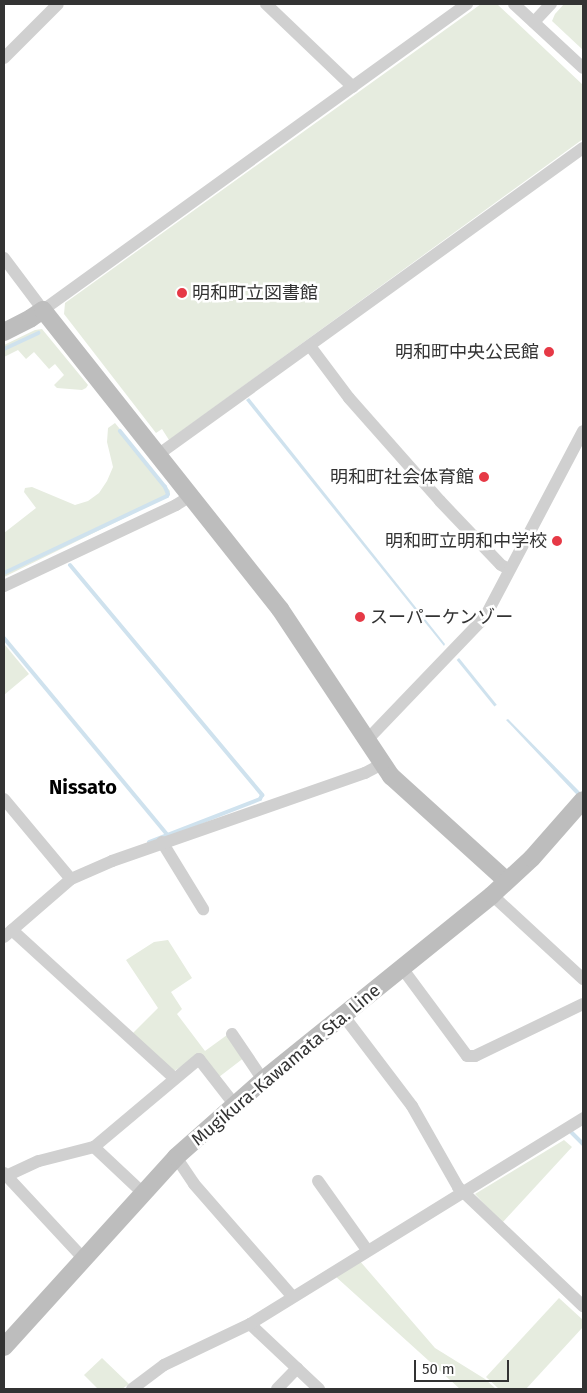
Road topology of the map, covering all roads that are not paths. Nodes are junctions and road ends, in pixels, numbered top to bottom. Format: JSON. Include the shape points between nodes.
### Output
{"nodes":[{"id":1,"x":58,"y":4,"type":"edge"},
{"id":2,"x":266,"y":4,"type":"edge"},
{"id":3,"x":467,"y":4,"type":"edge"},
{"id":4,"x":514,"y":4,"type":"edge"},
{"id":5,"x":551,"y":4,"type":"edge"},
{"id":6,"x":534,"y":22,"type":"junction"},
{"id":7,"x":4,"y":58,"type":"edge"},
{"id":8,"x":583,"y":68,"type":"edge"},
{"id":9,"x":353,"y":87,"type":"junction"},
{"id":10,"x":583,"y":148,"type":"edge"},
{"id":11,"x":4,"y":258,"type":"edge"},
{"id":12,"x":43,"y":310,"type":"junction"},
{"id":13,"x":4,"y":332,"type":"edge"},
{"id":14,"x":310,"y":346,"type":"junction"},
{"id":15,"x":583,"y":431,"type":"edge"},
{"id":16,"x":158,"y":454,"type":"junction"},
{"id":17,"x":192,"y":495,"type":"junction"},
{"id":18,"x":509,"y":569,"type":"junction"},
{"id":19,"x":4,"y":586,"type":"edge"},
{"id":20,"x":366,"y":741,"type":"junction"},
{"id":21,"x":382,"y":764,"type":"junction"},
{"id":22,"x":4,"y":799,"type":"edge"},
{"id":23,"x":583,"y":800,"type":"edge"},
{"id":24,"x":162,"y":842,"type":"junction"},
{"id":25,"x":71,"y":879,"type":"junction"},
{"id":26,"x":507,"y":881,"type":"junction"},
{"id":27,"x":492,"y":895,"type":"junction"},
{"id":28,"x":203,"y":909,"type":"dead end"},
{"id":29,"x":8,"y":933,"type":"edge"},
{"id":30,"x":402,"y":968,"type":"junction"},
{"id":31,"x":583,"y":979,"type":"edge"},
{"id":32,"x":583,"y":1004,"type":"edge"},
{"id":33,"x":343,"y":1015,"type":"junction"},
{"id":34,"x":232,"y":1034,"type":"dead end"},
{"id":35,"x":174,"y":1078,"type":"junction"},
{"id":36,"x":263,"y":1080,"type":"junction"},
{"id":37,"x":234,"y":1104,"type":"junction"},
{"id":38,"x":583,"y":1118,"type":"edge"},
{"id":39,"x":94,"y":1147,"type":"junction"},
{"id":40,"x":176,"y":1157,"type":"junction"},
{"id":41,"x":5,"y":1175,"type":"edge"},
{"id":42,"x":318,"y":1181,"type":"dead end"},
{"id":43,"x":463,"y":1192,"type":"junction"},
{"id":44,"x":143,"y":1193,"type":"junction"},
{"id":45,"x":367,"y":1250,"type":"junction"},
{"id":46,"x":83,"y":1258,"type":"junction"},
{"id":47,"x":292,"y":1296,"type":"junction"},
{"id":48,"x":583,"y":1306,"type":"edge"},
{"id":49,"x":250,"y":1324,"type":"junction"},
{"id":50,"x":4,"y":1347,"type":"edge"},
{"id":51,"x":297,"y":1368,"type":"junction"},
{"id":52,"x":132,"y":1389,"type":"edge"},
{"id":53,"x":277,"y":1389,"type":"edge"},
{"id":54,"x":319,"y":1389,"type":"edge"}],
"edges":[{"from":1,"to":7,"type":"street"},
{"from":2,"to":9,"type":"street"},
{"from":3,"to":9,"type":"street"},
{"from":4,"to":6,"type":"street"},
{"from":5,"to":6,"type":"street"},
{"from":6,"to":8,"type":"street"},
{"from":9,"to":12,"type":"street"},
{"from":10,"to":14,"type":"street"},
{"from":11,"to":12,"type":"street"},
{"from":12,"to":13,"type":"main road"},
{"from":12,"to":16,"type":"main road"},
{"from":14,"to":16,"type":"street"},
{"from":14,"to":18,"type":"street","via":[[348,398],[501,565]]},
{"from":15,"to":18,"type":"street"},
{"from":16,"to":17,"type":"main road"},
{"from":17,"to":19,"type":"street"},
{"from":17,"to":20,"type":"main road","via":[[294,628]]},
{"from":18,"to":20,"type":"street","via":[[485,617]]},
{"from":20,"to":21,"type":"main road"},
{"from":21,"to":24,"type":"street","via":[[365,773]]},
{"from":21,"to":26,"type":"main road","via":[[406,791]]},
{"from":22,"to":25,"type":"street"},
{"from":23,"to":26,"type":"main road","name":"Mugikura-Kawamata Sta. Line","via":[[549,840]]},
{"from":24,"to":25,"type":"street"},
{"from":24,"to":28,"type":"street"},
{"from":25,"to":29,"type":"street"},
{"from":26,"to":27,"type":"main road","name":"Mugikura-Kawamata Sta. Line"},
{"from":27,"to":30,"type":"main road","name":"Mugikura-Kawamata Sta. Line"},
{"from":27,"to":31,"type":"street"},
{"from":29,"to":35,"type":"street"},
{"from":30,"to":32,"type":"street","via":[[467,1056],[475,1056]]},
{"from":30,"to":33,"type":"main road","name":"Mugikura-Kawamata Sta. Line"},
{"from":33,"to":36,"type":"main road","name":"Mugikura-Kawamata Sta. Line"},
{"from":33,"to":43,"type":"street","via":[[412,1106]]},
{"from":34,"to":36,"type":"street"},
{"from":35,"to":37,"type":"street","via":[[199,1060]]},
{"from":35,"to":39,"type":"street"},
{"from":36,"to":37,"type":"main road","name":"Mugikura-Kawamata Sta. Line"},
{"from":37,"to":40,"type":"main road","name":"Mugikura-Kawamata Sta. Line"},
{"from":38,"to":43,"type":"street"},
{"from":39,"to":41,"type":"street","via":[[39,1161]]},
{"from":39,"to":44,"type":"street"},
{"from":40,"to":44,"type":"main road","name":"Mugikura-Kawamata Sta. Line"},
{"from":40,"to":47,"type":"street","via":[[194,1184]]},
{"from":41,"to":46,"type":"street"},
{"from":42,"to":45,"type":"street"},
{"from":43,"to":45,"type":"street"},
{"from":43,"to":48,"type":"street"},
{"from":44,"to":46,"type":"main road","name":"Mugikura-Kawamata Sta. Line"},
{"from":45,"to":47,"type":"street"},
{"from":46,"to":50,"type":"main road","name":"Mugikura-Kawamata Sta. Line"},
{"from":47,"to":49,"type":"street"},
{"from":49,"to":51,"type":"street"},
{"from":49,"to":52,"type":"street","via":[[164,1365]]},
{"from":51,"to":53,"type":"street"},
{"from":51,"to":54,"type":"street"}]}
